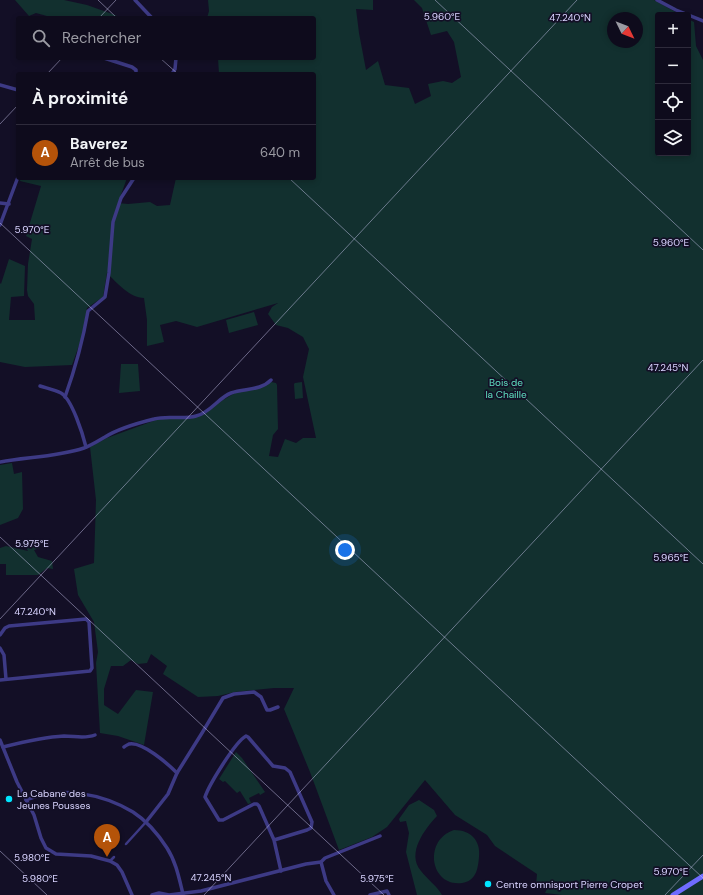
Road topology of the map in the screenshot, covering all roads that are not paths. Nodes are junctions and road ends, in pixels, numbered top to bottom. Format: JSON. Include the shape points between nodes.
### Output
{"nodes":[{"id":1,"x":135,"y":0,"type":"edge"},
{"id":2,"x":657,"y":0,"type":"edge"},
{"id":3,"x":150,"y":16,"type":"edge"},
{"id":4,"x":703,"y":21,"type":"edge"},
{"id":5,"x":110,"y":60,"type":"edge"},
{"id":6,"x":176,"y":60,"type":"edge"},
{"id":7,"x":136,"y":72,"type":"edge"},
{"id":8,"x":173,"y":72,"type":"edge"},
{"id":9,"x":0,"y":85,"type":"edge"},
{"id":10,"x":16,"y":89,"type":"edge"},
{"id":11,"x":17,"y":180,"type":"edge"},
{"id":12,"x":133,"y":180,"type":"edge"},
{"id":13,"x":0,"y":203,"type":"edge"},
{"id":14,"x":9,"y":204,"type":"junction"},
{"id":15,"x":0,"y":225,"type":"edge"},
{"id":16,"x":271,"y":380,"type":"dead end"},
{"id":17,"x":40,"y":386,"type":"dead end"},
{"id":18,"x":66,"y":397,"type":"junction"},
{"id":19,"x":86,"y":447,"type":"junction"},
{"id":20,"x":0,"y":462,"type":"edge"},
{"id":21,"x":0,"y":634,"type":"edge"},
{"id":22,"x":0,"y":648,"type":"edge"},
{"id":23,"x":0,"y":680,"type":"edge"},
{"id":24,"x":6,"y":680,"type":"junction"},
{"id":25,"x":278,"y":707,"type":"dead end"},
{"id":26,"x":95,"y":735,"type":"dead end"},
{"id":27,"x":0,"y":740,"type":"edge"},
{"id":28,"x":2,"y":747,"type":"junction"},
{"id":29,"x":124,"y":747,"type":"dead end"},
{"id":30,"x":177,"y":773,"type":"junction"},
{"id":31,"x":26,"y":800,"type":"junction"},
{"id":32,"x":146,"y":822,"type":"junction"},
{"id":33,"x":380,"y":836,"type":"dead end"},
{"id":34,"x":274,"y":840,"type":"junction"},
{"id":35,"x":126,"y":844,"type":"dead end"},
{"id":36,"x":114,"y":857,"type":"dead end"},
{"id":37,"x":110,"y":861,"type":"junction"},
{"id":38,"x":321,"y":862,"type":"junction"},
{"id":39,"x":281,"y":870,"type":"junction"},
{"id":40,"x":703,"y":876,"type":"edge"},
{"id":41,"x":202,"y":893,"type":"edge"},
{"id":42,"x":183,"y":894,"type":"junction"},
{"id":43,"x":132,"y":895,"type":"edge"},
{"id":44,"x":152,"y":895,"type":"edge"},
{"id":45,"x":334,"y":895,"type":"edge"},
{"id":46,"x":370,"y":895,"type":"edge"},
{"id":47,"x":389,"y":895,"type":"edge"},
{"id":48,"x":673,"y":895,"type":"edge"}],
"edges":[{"from":1,"to":3,"type":"street"},
{"from":2,"to":4,"type":"street"},
{"from":5,"to":7,"type":"street","via":[[132,67]]},
{"from":6,"to":8,"type":"street"},
{"from":9,"to":10,"type":"street"},
{"from":11,"to":14,"type":"street"},
{"from":12,"to":18,"type":"street","via":[[122,198],[113,222],[105,297],[88,311],[84,338]]},
{"from":13,"to":14,"type":"street"},
{"from":14,"to":15,"type":"street"},
{"from":16,"to":19,"type":"street","via":[[265,386],[229,394],[197,416],[155,418],[106,436]]},
{"from":17,"to":18,"type":"street"},
{"from":18,"to":19,"type":"street","via":[[80,426]]},
{"from":19,"to":20,"type":"street"},
{"from":21,"to":24,"type":"street","via":[[9,626],[86,619],[89,622],[91,670]]},
{"from":22,"to":24,"type":"street","via":[[4,655]]},
{"from":23,"to":24,"type":"street"},
{"from":25,"to":30,"type":"street","via":[[267,710],[261,697],[254,692],[223,698]]},
{"from":26,"to":28,"type":"street","via":[[89,738],[38,738]]},
{"from":27,"to":28,"type":"street"},
{"from":28,"to":31,"type":"street"},
{"from":29,"to":30,"type":"street","via":[[130,744],[141,746]]},
{"from":30,"to":32,"type":"street","via":[[165,799]]},
{"from":31,"to":32,"type":"street","via":[[49,794],[74,793],[92,796],[121,806]]},
{"from":31,"to":37,"type":"street","via":[[43,843],[51,851],[56,854],[91,856]]},
{"from":32,"to":35,"type":"street"},
{"from":32,"to":42,"type":"street","via":[[167,848],[178,872]]},
{"from":33,"to":38,"type":"street","via":[[325,858]]},
{"from":34,"to":34,"type":"street","via":[[257,804],[220,820],[205,797],[226,759],[238,742],[246,736],[273,766],[285,768],[290,772],[312,822],[307,830]]},
{"from":34,"to":39,"type":"street"},
{"from":36,"to":37,"type":"street"},
{"from":37,"to":43,"type":"street","via":[[122,872]]},
{"from":38,"to":39,"type":"street"},
{"from":38,"to":45,"type":"street","via":[[326,881]]},
{"from":39,"to":41,"type":"street"},
{"from":40,"to":48,"type":"main road"},
{"from":41,"to":42,"type":"street"},
{"from":42,"to":44,"type":"street"},
{"from":46,"to":47,"type":"street","via":[[387,891]]}]}
